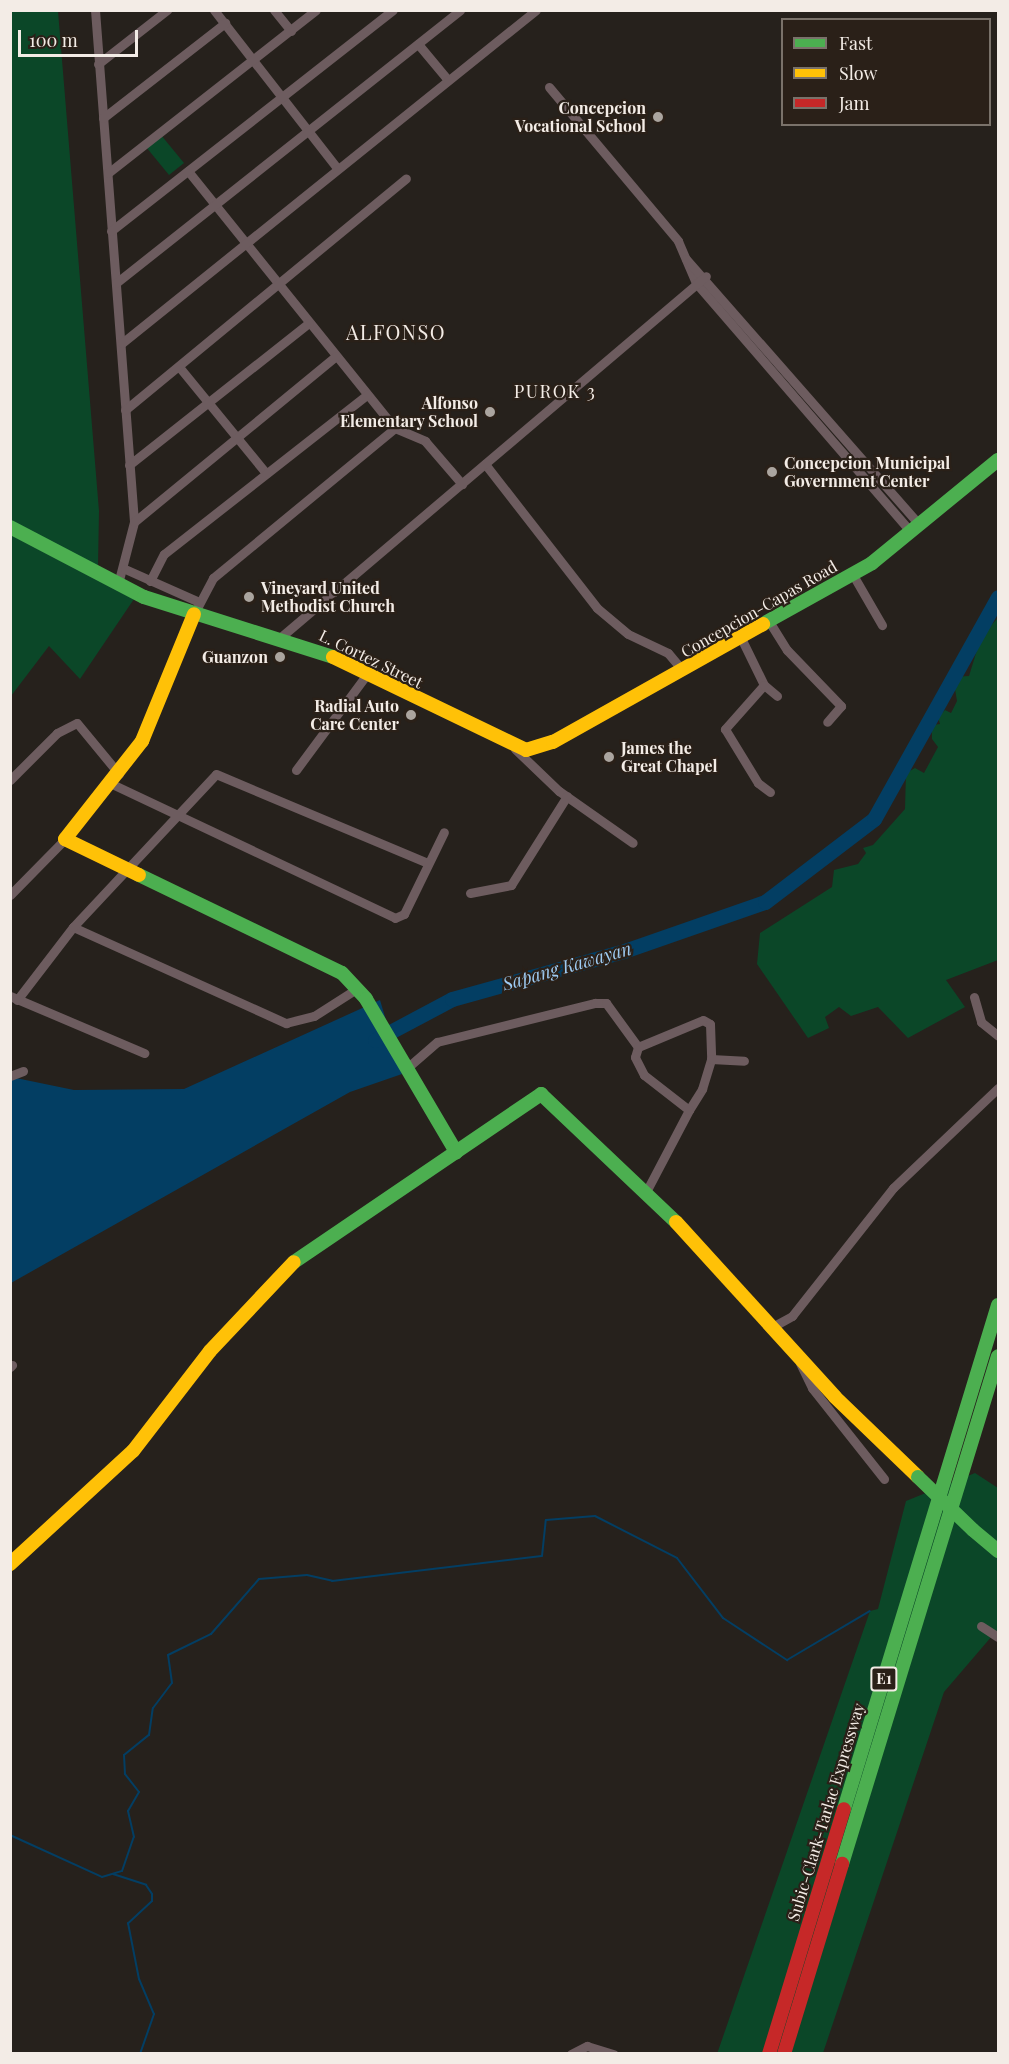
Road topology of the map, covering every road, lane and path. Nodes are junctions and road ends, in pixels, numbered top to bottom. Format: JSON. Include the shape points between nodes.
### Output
{"nodes":[{"id":1,"x":95,"y":10,"type":"edge"},
{"id":2,"x":167,"y":10,"type":"edge"},
{"id":3,"x":214,"y":10,"type":"edge"},
{"id":4,"x":274,"y":10,"type":"edge"},
{"id":5,"x":316,"y":10,"type":"edge"},
{"id":6,"x":393,"y":10,"type":"edge"},
{"id":7,"x":460,"y":10,"type":"edge"},
{"id":8,"x":536,"y":10,"type":"edge"},
{"id":9,"x":225,"y":23,"type":"junction"},
{"id":10,"x":291,"y":31,"type":"junction"},
{"id":11,"x":418,"y":44,"type":"junction"},
{"id":12,"x":255,"y":60,"type":"junction"},
{"id":13,"x":98,"y":64,"type":"junction"},
{"id":14,"x":448,"y":80,"type":"junction"},
{"id":15,"x":549,"y":87,"type":"dead end"},
{"id":16,"x":283,"y":96,"type":"junction"},
{"id":17,"x":103,"y":117,"type":"junction"},
{"id":18,"x":308,"y":131,"type":"junction"},
{"id":19,"x":337,"y":168,"type":"junction"},
{"id":20,"x":188,"y":171,"type":"junction"},
{"id":21,"x":108,"y":173,"type":"junction"},
{"id":22,"x":406,"y":178,"type":"dead end"},
{"id":23,"x":217,"y":207,"type":"junction"},
{"id":24,"x":111,"y":231,"type":"junction"},
{"id":25,"x":246,"y":246,"type":"junction"},
{"id":26,"x":685,"y":257,"type":"junction"},
{"id":27,"x":706,"y":276,"type":"junction"},
{"id":28,"x":116,"y":283,"type":"junction"},
{"id":29,"x":696,"y":283,"type":"junction"},
{"id":30,"x":279,"y":285,"type":"junction"},
{"id":31,"x":309,"y":323,"type":"junction"},
{"id":32,"x":122,"y":342,"type":"junction"},
{"id":33,"x":336,"y":356,"type":"junction"},
{"id":34,"x":180,"y":368,"type":"junction"},
{"id":35,"x":367,"y":394,"type":"junction"},
{"id":36,"x":209,"y":405,"type":"junction"},
{"id":37,"x":125,"y":410,"type":"junction"},
{"id":38,"x":395,"y":428,"type":"junction"},
{"id":39,"x":237,"y":439,"type":"junction"},
{"id":40,"x":999,"y":460,"type":"edge"},
{"id":41,"x":485,"y":464,"type":"junction"},
{"id":42,"x":129,"y":465,"type":"junction"},
{"id":43,"x":266,"y":473,"type":"junction"},
{"id":44,"x":462,"y":484,"type":"junction"},
{"id":45,"x":134,"y":522,"type":"junction"},
{"id":46,"x":10,"y":527,"type":"edge"},
{"id":47,"x":915,"y":529,"type":"junction"},
{"id":48,"x":125,"y":569,"type":"junction"},
{"id":49,"x":853,"y":575,"type":"junction"},
{"id":50,"x":150,"y":581,"type":"junction"},
{"id":51,"x":118,"y":584,"type":"junction"},
{"id":52,"x":195,"y":607,"type":"junction"},
{"id":53,"x":770,"y":623,"type":"junction"},
{"id":54,"x":882,"y":625,"type":"dead end"},
{"id":55,"x":282,"y":636,"type":"junction"},
{"id":56,"x":741,"y":638,"type":"junction"},
{"id":57,"x":683,"y":671,"type":"junction"},
{"id":58,"x":367,"y":674,"type":"junction"},
{"id":59,"x":764,"y":685,"type":"junction"},
{"id":60,"x":777,"y":696,"type":"dead end"},
{"id":61,"x":827,"y":722,"type":"dead end"},
{"id":62,"x":515,"y":749,"type":"junction"},
{"id":63,"x":296,"y":770,"type":"dead end"},
{"id":64,"x":116,"y":779,"type":"junction"},
{"id":65,"x":10,"y":780,"type":"edge"},
{"id":66,"x":770,"y":792,"type":"dead end"},
{"id":67,"x":567,"y":796,"type":"junction"},
{"id":68,"x":179,"y":817,"type":"junction"},
{"id":69,"x":444,"y":832,"type":"dead end"},
{"id":70,"x":65,"y":839,"type":"junction"},
{"id":71,"x":633,"y":843,"type":"dead end"},
{"id":72,"x":428,"y":863,"type":"junction"},
{"id":73,"x":125,"y":871,"type":"junction"},
{"id":74,"x":470,"y":892,"type":"dead end"},
{"id":75,"x":10,"y":896,"type":"edge"},
{"id":76,"x":73,"y":927,"type":"junction"},
{"id":77,"x":362,"y":993,"type":"junction"},
{"id":78,"x":974,"y":997,"type":"dead end"},
{"id":79,"x":14,"y":998,"type":"edge"},
{"id":80,"x":999,"y":1036,"type":"edge"},
{"id":81,"x":638,"y":1047,"type":"junction"},
{"id":82,"x":144,"y":1053,"type":"dead end"},
{"id":83,"x":711,"y":1059,"type":"junction"},
{"id":84,"x":744,"y":1062,"type":"dead end"},
{"id":85,"x":404,"y":1064,"type":"junction"},
{"id":86,"x":22,"y":1071,"type":"dead end"},
{"id":87,"x":10,"y":1076,"type":"edge"},
{"id":88,"x":999,"y":1088,"type":"edge"},
{"id":89,"x":688,"y":1110,"type":"junction"},
{"id":90,"x":456,"y":1152,"type":"junction"},
{"id":91,"x":648,"y":1190,"type":"junction"},
{"id":92,"x":999,"y":1305,"type":"edge"},
{"id":93,"x":774,"y":1326,"type":"junction"},
{"id":94,"x":797,"y":1356,"type":"junction"},
{"id":95,"x":999,"y":1356,"type":"edge"},
{"id":96,"x":884,"y":1479,"type":"dead end"},
{"id":97,"x":999,"y":1551,"type":"edge"},
{"id":98,"x":10,"y":1564,"type":"edge"},
{"id":99,"x":981,"y":1626,"type":"dead end"},
{"id":100,"x":999,"y":1637,"type":"edge"},
{"id":101,"x":571,"y":2054,"type":"edge"},
{"id":102,"x":614,"y":2054,"type":"edge"},
{"id":103,"x":769,"y":2054,"type":"edge"},
{"id":104,"x":784,"y":2054,"type":"edge"}],
"edges":[{"from":1,"to":13,"type":"street"},
{"from":2,"to":13,"type":"street"},
{"from":3,"to":9,"type":"street"},
{"from":4,"to":10,"type":"street"},
{"from":5,"to":10,"type":"street"},
{"from":6,"to":16,"type":"street"},
{"from":7,"to":11,"type":"street"},
{"from":8,"to":14,"type":"street"},
{"from":9,"to":12,"type":"street"},
{"from":9,"to":17,"type":"street"},
{"from":10,"to":12,"type":"street"},
{"from":11,"to":14,"type":"street"},
{"from":11,"to":18,"type":"street"},
{"from":12,"to":16,"type":"street"},
{"from":12,"to":21,"type":"street"},
{"from":13,"to":17,"type":"street"},
{"from":14,"to":19,"type":"street"},
{"from":15,"to":26,"type":"street","via":[[662,220]]},
{"from":16,"to":18,"type":"street"},
{"from":16,"to":20,"type":"street"},
{"from":17,"to":21,"type":"street"},
{"from":18,"to":19,"type":"street"},
{"from":18,"to":23,"type":"street"},
{"from":19,"to":25,"type":"street"},
{"from":20,"to":23,"type":"street"},
{"from":20,"to":24,"type":"street"},
{"from":21,"to":24,"type":"street"},
{"from":22,"to":30,"type":"street"},
{"from":23,"to":25,"type":"street"},
{"from":23,"to":28,"type":"street"},
{"from":24,"to":28,"type":"street"},
{"from":25,"to":30,"type":"street"},
{"from":25,"to":32,"type":"street"},
{"from":26,"to":27,"type":"street"},
{"from":26,"to":29,"type":"street"},
{"from":27,"to":29,"type":"street"},
{"from":27,"to":47,"type":"street"},
{"from":28,"to":32,"type":"street"},
{"from":29,"to":41,"type":"street"},
{"from":29,"to":47,"type":"street"},
{"from":30,"to":31,"type":"street"},
{"from":30,"to":34,"type":"street"},
{"from":31,"to":33,"type":"street"},
{"from":31,"to":36,"type":"street"},
{"from":32,"to":37,"type":"street"},
{"from":33,"to":35,"type":"street"},
{"from":33,"to":39,"type":"street"},
{"from":34,"to":36,"type":"street"},
{"from":34,"to":37,"type":"street"},
{"from":35,"to":38,"type":"street"},
{"from":35,"to":43,"type":"street"},
{"from":36,"to":39,"type":"street"},
{"from":36,"to":42,"type":"street"},
{"from":37,"to":42,"type":"street"},
{"from":38,"to":44,"type":"street","via":[[425,441]]},
{"from":38,"to":52,"type":"street","via":[[213,578]]},
{"from":39,"to":43,"type":"street"},
{"from":39,"to":45,"type":"street"},
{"from":40,"to":47,"type":"main road","name":"Concepcion-Capas Road"},
{"from":41,"to":44,"type":"street"},
{"from":41,"to":57,"type":"street","via":[[597,608],[628,634],[668,653]]},
{"from":42,"to":45,"type":"street"},
{"from":43,"to":50,"type":"street","via":[[164,554]]},
{"from":44,"to":55,"type":"street"},
{"from":45,"to":48,"type":"street"},
{"from":46,"to":51,"type":"main road","name":"L. Cortez Street"},
{"from":47,"to":49,"type":"main road","name":"Concepcion-Capas Road"},
{"from":48,"to":50,"type":"street"},
{"from":48,"to":51,"type":"street"},
{"from":49,"to":53,"type":"main road","name":"Concepcion-Capas Road"},
{"from":49,"to":54,"type":"street"},
{"from":50,"to":52,"type":"street"},
{"from":51,"to":52,"type":"main road","name":"L. Cortez Street"},
{"from":52,"to":55,"type":"main road","name":"L. Cortez Street"},
{"from":52,"to":64,"type":"main road","via":[[142,741]]},
{"from":53,"to":56,"type":"main road","name":"Concepcion-Capas Road"},
{"from":53,"to":61,"type":"street","via":[[787,650],[842,706]]},
{"from":55,"to":58,"type":"main road","name":"L. Cortez Street"},
{"from":56,"to":57,"type":"main road","name":"Concepcion-Capas Road"},
{"from":56,"to":59,"type":"street"},
{"from":57,"to":62,"type":"main road","name":"Concepcion-Capas Road","via":[[553,742]]},
{"from":58,"to":62,"type":"main road","name":"L. Cortez Street"},
{"from":58,"to":63,"type":"street"},
{"from":59,"to":60,"type":"street"},
{"from":59,"to":66,"type":"street","via":[[725,729],[758,783]]},
{"from":62,"to":67,"type":"street"},
{"from":64,"to":65,"type":"street","via":[[77,723],[57,733]]},
{"from":64,"to":68,"type":"street"},
{"from":64,"to":70,"type":"main road"},
{"from":67,"to":71,"type":"street"},
{"from":67,"to":74,"type":"street","via":[[511,885]]},
{"from":68,"to":72,"type":"street","via":[[211,776],[222,774]]},
{"from":68,"to":72,"type":"street","via":[[395,918],[405,914]]},
{"from":68,"to":73,"type":"street"},
{"from":69,"to":72,"type":"street"},
{"from":70,"to":73,"type":"main road"},
{"from":70,"to":75,"type":"street"},
{"from":73,"to":76,"type":"street"},
{"from":73,"to":77,"type":"main road","via":[[342,973]]},
{"from":76,"to":77,"type":"street","via":[[286,1023],[314,1016]]},
{"from":76,"to":79,"type":"street"},
{"from":77,"to":85,"type":"main road"},
{"from":78,"to":80,"type":"street","via":[[981,1022]]},
{"from":79,"to":82,"type":"street"},
{"from":81,"to":83,"type":"street","via":[[703,1020],[710,1024]]},
{"from":81,"to":85,"type":"street","via":[[613,1011],[595,1003],[436,1042]]},
{"from":81,"to":89,"type":"street","via":[[637,1066],[644,1076]]},
{"from":83,"to":84,"type":"street"},
{"from":83,"to":89,"type":"street","via":[[702,1089]]},
{"from":85,"to":90,"type":"main road"},
{"from":86,"to":87,"type":"street"},
{"from":88,"to":93,"type":"street","via":[[893,1188],[792,1316]]},
{"from":89,"to":91,"type":"street"},
{"from":90,"to":91,"type":"main road","via":[[541,1094]]},
{"from":90,"to":98,"type":"main road","via":[[292,1264],[210,1351],[133,1451]]},
{"from":91,"to":93,"type":"main road"},
{"from":92,"to":103,"type":"main road","name":"Subic-Clark-Tarlac Expressway","number":"E1"},
{"from":93,"to":94,"type":"main road"},
{"from":94,"to":96,"type":"street","via":[[812,1388]]},
{"from":94,"to":97,"type":"main road","bridge":true,"via":[[918,1477]]},
{"from":95,"to":104,"type":"main road","name":"Subic-Clark-Tarlac Expressway","number":"E1"},
{"from":99,"to":100,"type":"street"},
{"from":101,"to":102,"type":"street","via":[[587,2046]]}]}
